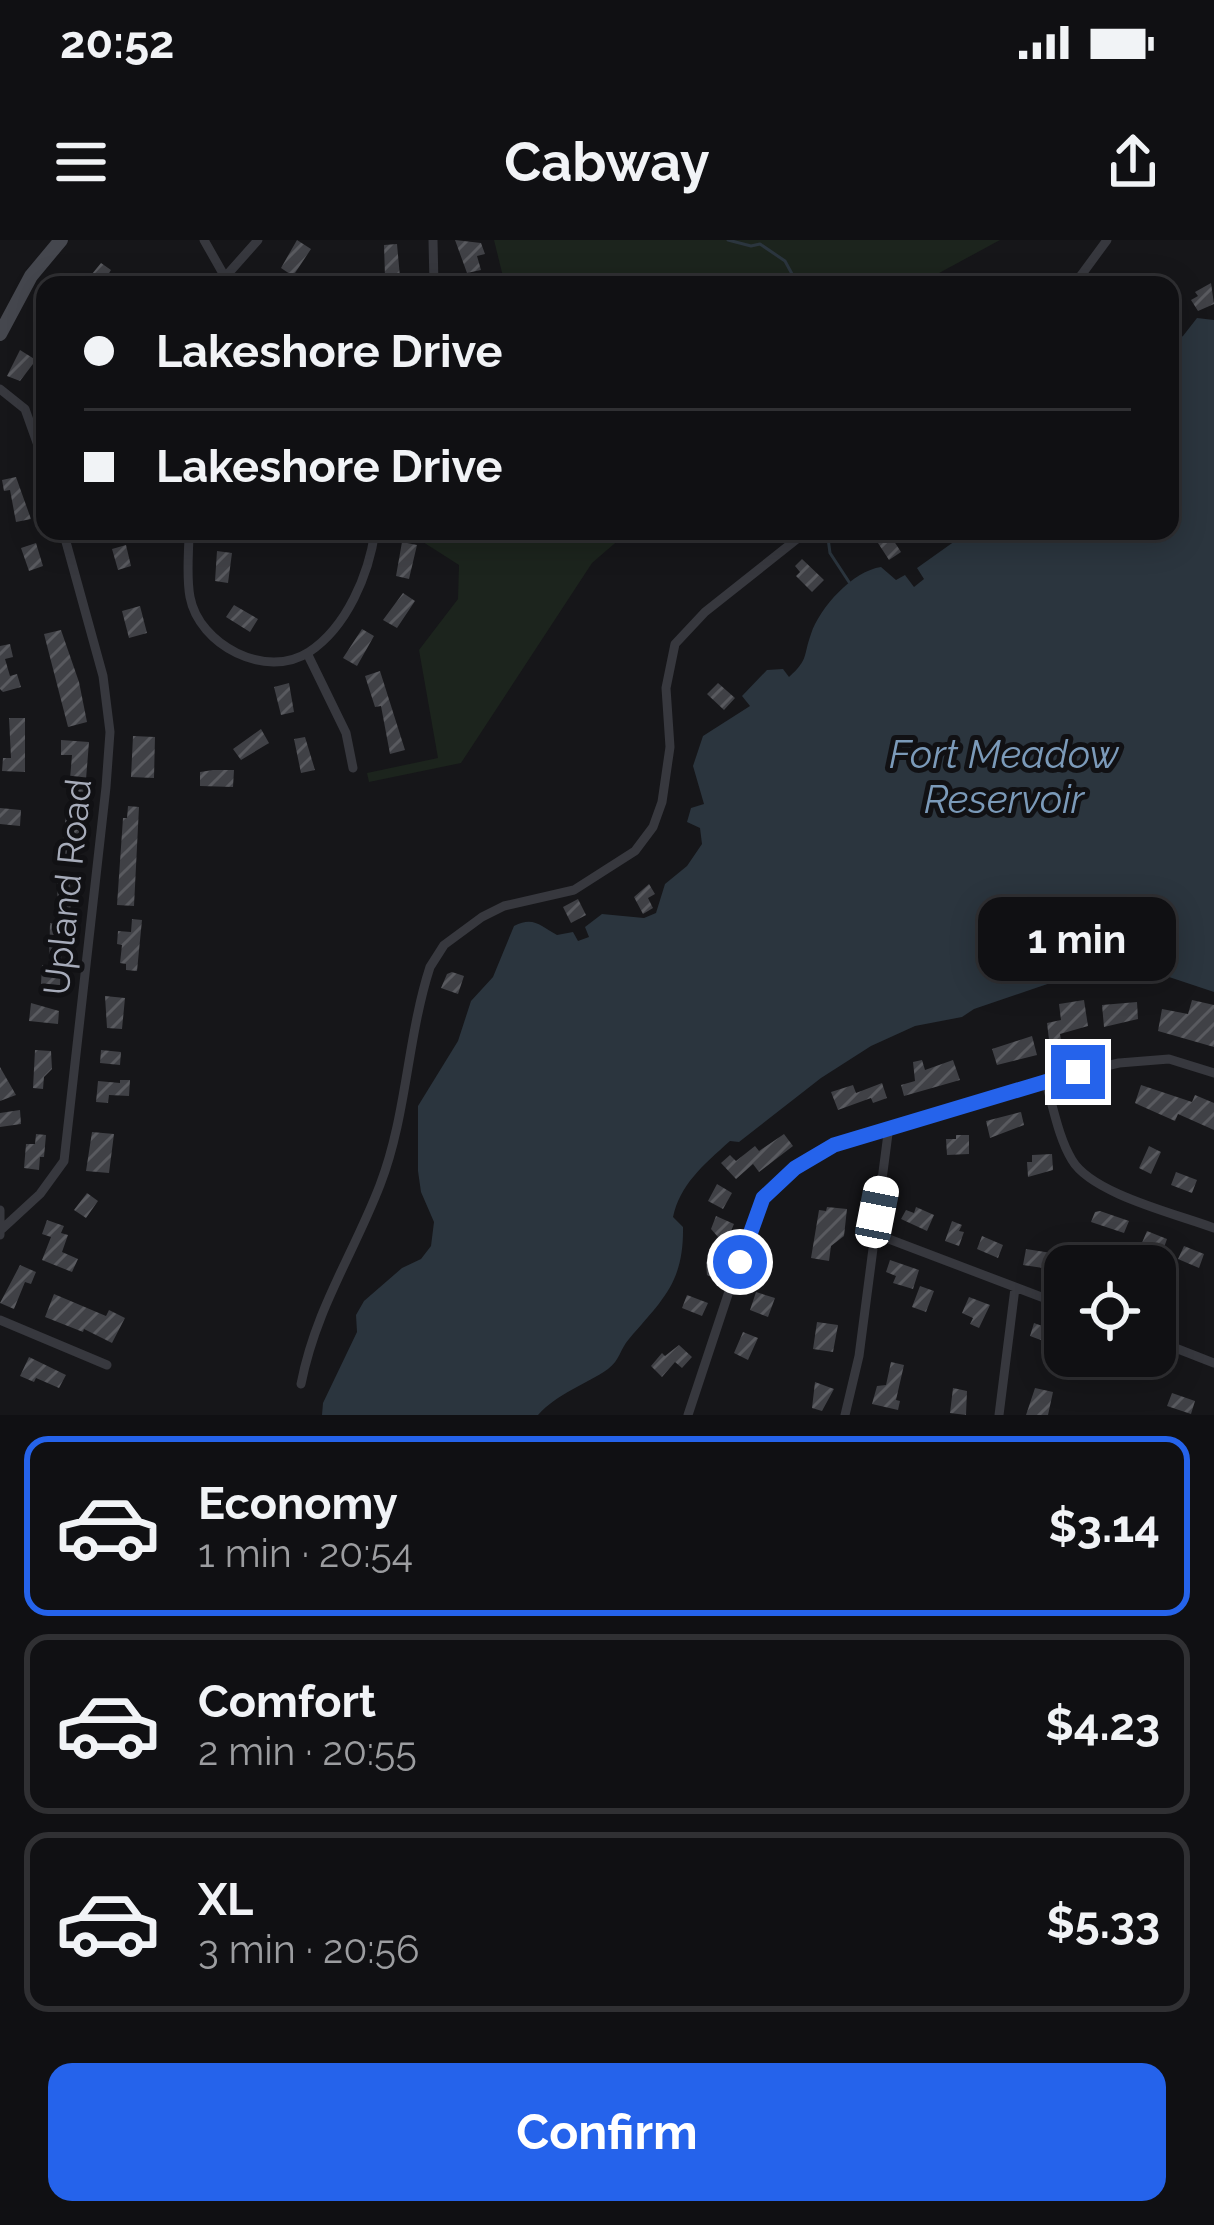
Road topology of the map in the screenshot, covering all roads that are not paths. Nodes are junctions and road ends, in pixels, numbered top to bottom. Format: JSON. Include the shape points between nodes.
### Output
{"nodes":[{"id":1,"x":61,"y":240,"type":"edge"},
{"id":2,"x":205,"y":240,"type":"edge"},
{"id":3,"x":258,"y":240,"type":"edge"},
{"id":4,"x":434,"y":240,"type":"edge"},
{"id":5,"x":1107,"y":240,"type":"edge"},
{"id":6,"x":220,"y":276,"type":"edge"},
{"id":7,"x":226,"y":276,"type":"edge"},
{"id":8,"x":434,"y":276,"type":"edge"},
{"id":9,"x":1081,"y":276,"type":"edge"},
{"id":10,"x":0,"y":334,"type":"edge"},
{"id":11,"x":0,"y":389,"type":"edge"},
{"id":12,"x":36,"y":440,"type":"edge"},
{"id":13,"x":65,"y":540,"type":"edge"},
{"id":14,"x":189,"y":540,"type":"edge"},
{"id":15,"x":373,"y":540,"type":"edge"},
{"id":16,"x":797,"y":540,"type":"edge"},
{"id":17,"x":307,"y":653,"type":"junction"},
{"id":18,"x":352,"y":768,"type":"dead end"},
{"id":19,"x":1214,"y":1072,"type":"edge"},
{"id":20,"x":1045,"y":1080,"type":"junction"},
{"id":21,"x":890,"y":1126,"type":"junction"},
{"id":22,"x":0,"y":1210,"type":"edge"},
{"id":23,"x":1214,"y":1228,"type":"edge"},
{"id":24,"x":1,"y":1232,"type":"edge"},
{"id":25,"x":873,"y":1233,"type":"junction"},
{"id":26,"x":1015,"y":1288,"type":"junction"},
{"id":27,"x":1044,"y":1298,"type":"edge"},
{"id":28,"x":0,"y":1320,"type":"edge"},
{"id":29,"x":1176,"y":1348,"type":"edge"},
{"id":30,"x":1214,"y":1363,"type":"edge"},
{"id":31,"x":107,"y":1365,"type":"dead end"},
{"id":32,"x":302,"y":1384,"type":"dead end"},
{"id":33,"x":688,"y":1415,"type":"edge"},
{"id":34,"x":845,"y":1415,"type":"edge"},
{"id":35,"x":1000,"y":1415,"type":"edge"}],
"edges":[{"from":1,"to":10,"type":"street"},
{"from":2,"to":6,"type":"street"},
{"from":3,"to":7,"type":"street"},
{"from":4,"to":8,"type":"street"},
{"from":5,"to":9,"type":"street"},
{"from":11,"to":12,"type":"street","via":[[25,409]]},
{"from":13,"to":24,"type":"street","name":"Upland Road","via":[[103,676],[106,788],[64,1161]]},
{"from":14,"to":17,"type":"street","via":[[190,599],[208,632],[253,659]]},
{"from":15,"to":17,"type":"street","via":[[356,592]]},
{"from":16,"to":32,"type":"street","via":[[675,644],[662,802],[635,851],[574,890],[482,917],[444,945],[430,967],[388,1160],[313,1330]]},
{"from":17,"to":18,"type":"street","via":[[346,734]]},
{"from":19,"to":20,"type":"street","via":[[1156,1059]]},
{"from":20,"to":21,"type":"street"},
{"from":20,"to":23,"type":"street","via":[[1081,1171]]},
{"from":21,"to":25,"type":"street"},
{"from":21,"to":33,"type":"street","via":[[834,1145],[763,1198]]},
{"from":22,"to":24,"type":"street"},
{"from":25,"to":26,"type":"street"},
{"from":25,"to":34,"type":"street"},
{"from":26,"to":27,"type":"street"},
{"from":26,"to":35,"type":"street"},
{"from":28,"to":31,"type":"street"},
{"from":29,"to":30,"type":"street"}]}
